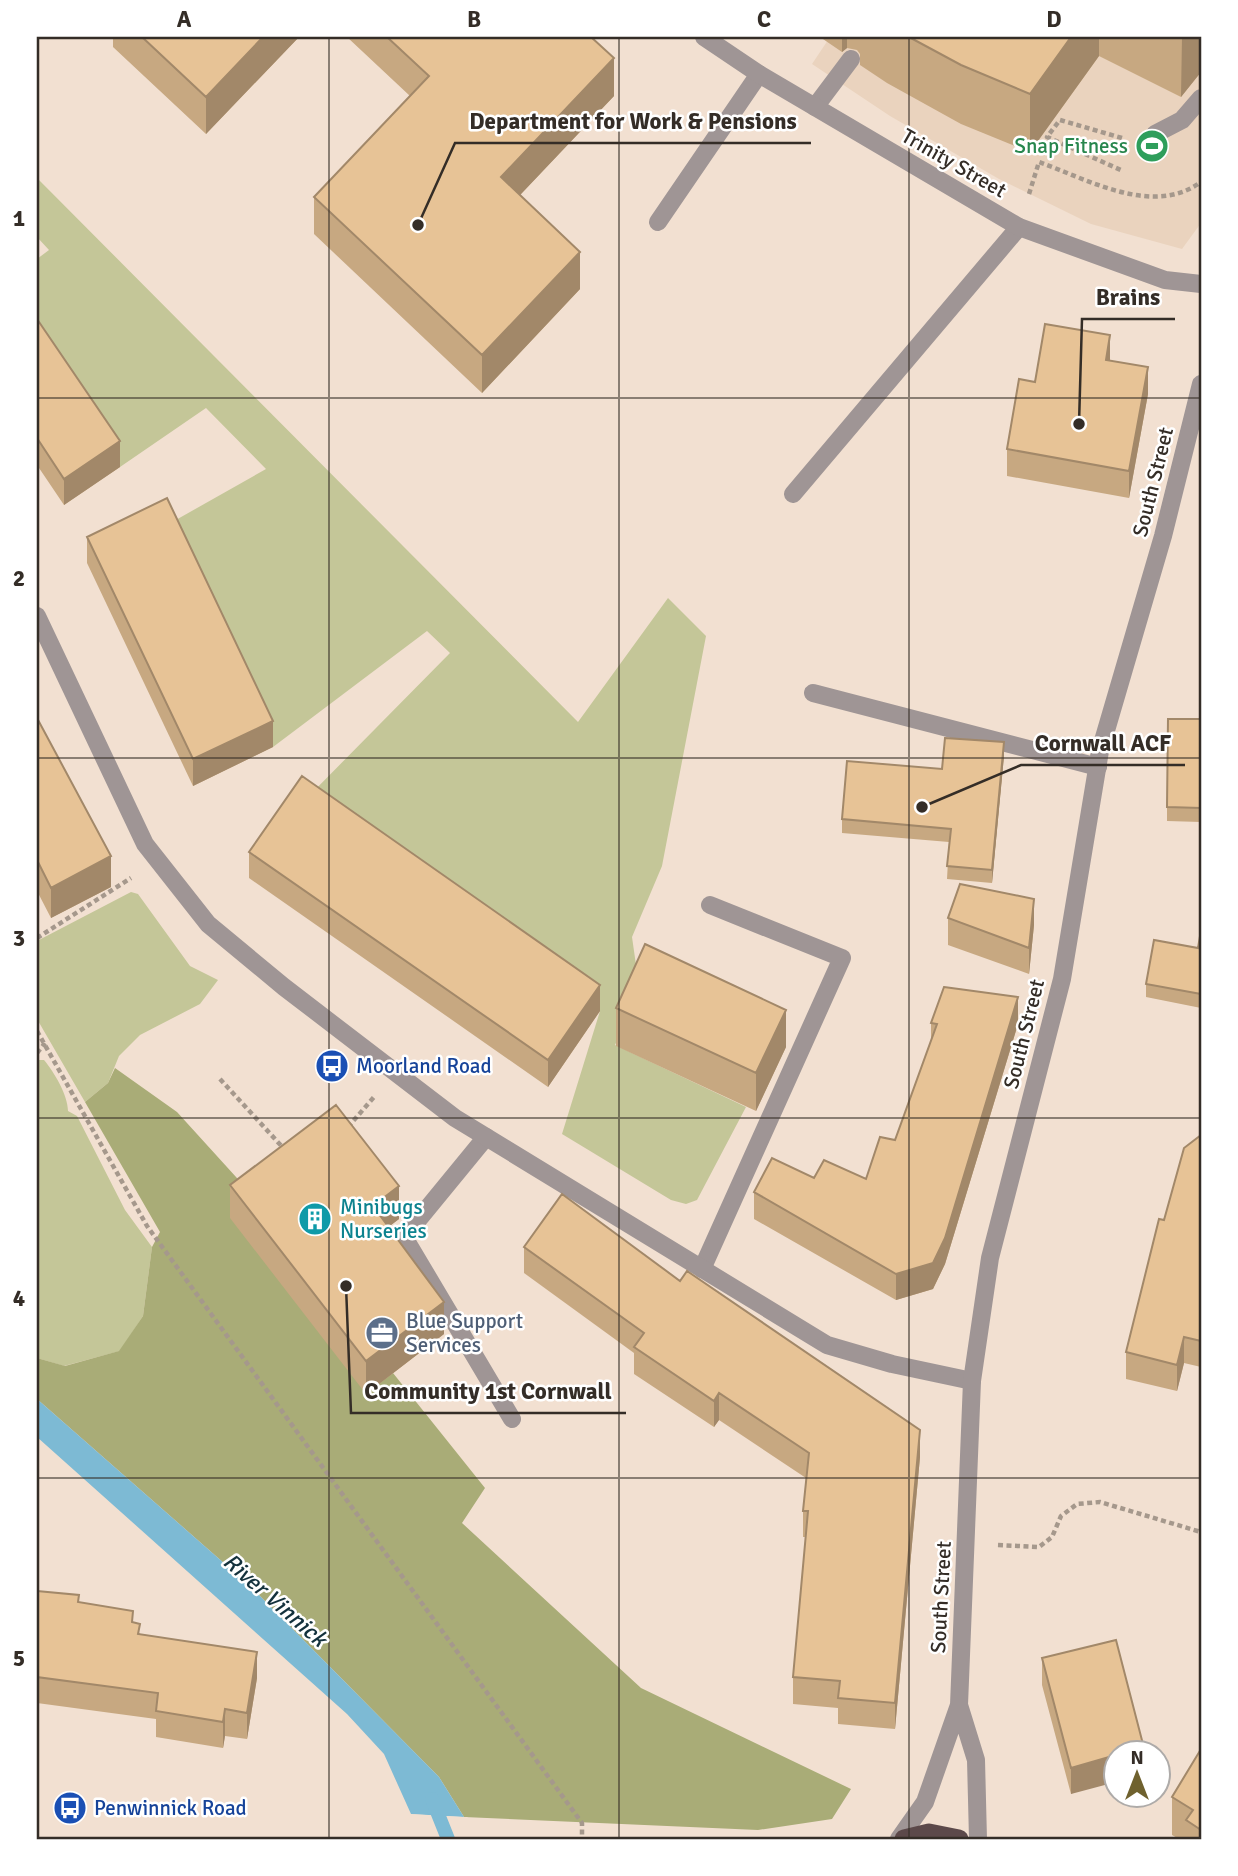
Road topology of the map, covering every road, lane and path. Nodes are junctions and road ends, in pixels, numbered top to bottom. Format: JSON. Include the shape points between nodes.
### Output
{"nodes":[{"id":1,"x":704,"y":37,"type":"edge"},
{"id":2,"x":851,"y":59,"type":"dead end"},
{"id":3,"x":759,"y":74,"type":"junction"},
{"id":4,"x":1201,"y":98,"type":"edge"},
{"id":5,"x":815,"y":107,"type":"junction"},
{"id":6,"x":1155,"y":134,"type":"joint"},
{"id":7,"x":1123,"y":171,"type":"dead end"},
{"id":8,"x":1201,"y":182,"type":"edge"},
{"id":9,"x":658,"y":222,"type":"dead end"},
{"id":10,"x":1018,"y":227,"type":"junction"},
{"id":11,"x":1201,"y":284,"type":"edge"},
{"id":12,"x":1201,"y":384,"type":"edge"},
{"id":13,"x":793,"y":494,"type":"dead end"},
{"id":14,"x":37,"y":616,"type":"edge"},
{"id":15,"x":813,"y":693,"type":"dead end"},
{"id":16,"x":1098,"y":767,"type":"junction"},
{"id":17,"x":158,"y":860,"type":"junction"},
{"id":18,"x":710,"y":905,"type":"dead end"},
{"id":19,"x":37,"y":938,"type":"edge"},
{"id":20,"x":37,"y":1031,"type":"edge"},
{"id":21,"x":44,"y":1043,"type":"junction"},
{"id":22,"x":37,"y":1053,"type":"edge"},
{"id":23,"x":395,"y":1072,"type":"junction"},
{"id":24,"x":220,"y":1079,"type":"dead end"},
{"id":25,"x":341,"y":1137,"type":"edge"},
{"id":26,"x":486,"y":1137,"type":"junction"},
{"id":27,"x":296,"y":1161,"type":"edge"},
{"id":28,"x":702,"y":1269,"type":"junction"},
{"id":29,"x":972,"y":1381,"type":"junction"},
{"id":30,"x":512,"y":1419,"type":"dead end"},
{"id":31,"x":1201,"y":1532,"type":"edge"},
{"id":32,"x":966,"y":1543,"type":"junction"},
{"id":33,"x":959,"y":1705,"type":"junction"},
{"id":34,"x":582,"y":1839,"type":"edge"},
{"id":35,"x":899,"y":1839,"type":"edge"},
{"id":36,"x":904,"y":1839,"type":"edge"},
{"id":37,"x":960,"y":1839,"type":"edge"},
{"id":38,"x":978,"y":1839,"type":"edge"}],
"edges":[{"from":1,"to":3,"type":"street","name":"Trinity Street"},
{"from":2,"to":5,"type":"street"},
{"from":3,"to":5,"type":"street","name":"Trinity Street"},
{"from":3,"to":9,"type":"street"},
{"from":4,"to":6,"type":"street","via":[[1182,120]]},
{"from":5,"to":10,"type":"street","name":"Trinity Street"},
{"from":6,"to":7,"type":"path","via":[[1147,145],[1060,120],[1047,137]]},
{"from":8,"to":10,"type":"path","via":[[1189,191],[1142,198],[1039,162]]},
{"from":10,"to":11,"type":"street","name":"Trinity Street","via":[[1165,280]]},
{"from":10,"to":13,"type":"street"},
{"from":12,"to":16,"type":"street","name":"South Street"},
{"from":14,"to":17,"type":"street","via":[[145,844]]},
{"from":15,"to":16,"type":"street"},
{"from":16,"to":29,"type":"street","name":"South Street","via":[[1062,979],[990,1258]]},
{"from":17,"to":19,"type":"path"},
{"from":17,"to":23,"type":"street","via":[[208,924]]},
{"from":18,"to":28,"type":"street","via":[[842,958]]},
{"from":20,"to":21,"type":"path"},
{"from":21,"to":22,"type":"path"},
{"from":21,"to":34,"type":"path","via":[[147,1226],[582,1823]]},
{"from":23,"to":25,"type":"path"},
{"from":23,"to":26,"type":"street"},
{"from":24,"to":27,"type":"path"},
{"from":26,"to":28,"type":"street"},
{"from":26,"to":30,"type":"street","via":[[404,1237]]},
{"from":28,"to":29,"type":"street","via":[[827,1345]]},
{"from":29,"to":32,"type":"street","name":"South Street"},
{"from":31,"to":32,"type":"path","via":[[1100,1502],[1077,1504],[1060,1516],[1052,1537],[1039,1547]]},
{"from":32,"to":33,"type":"street","name":"South Street"},
{"from":33,"to":35,"type":"street","name":"South Street","via":[[925,1802]]},
{"from":33,"to":38,"type":"street","name":"South Street","via":[[975,1760]]},
{"from":36,"to":37,"type":"highway","via":[[929,1833]]}]}
